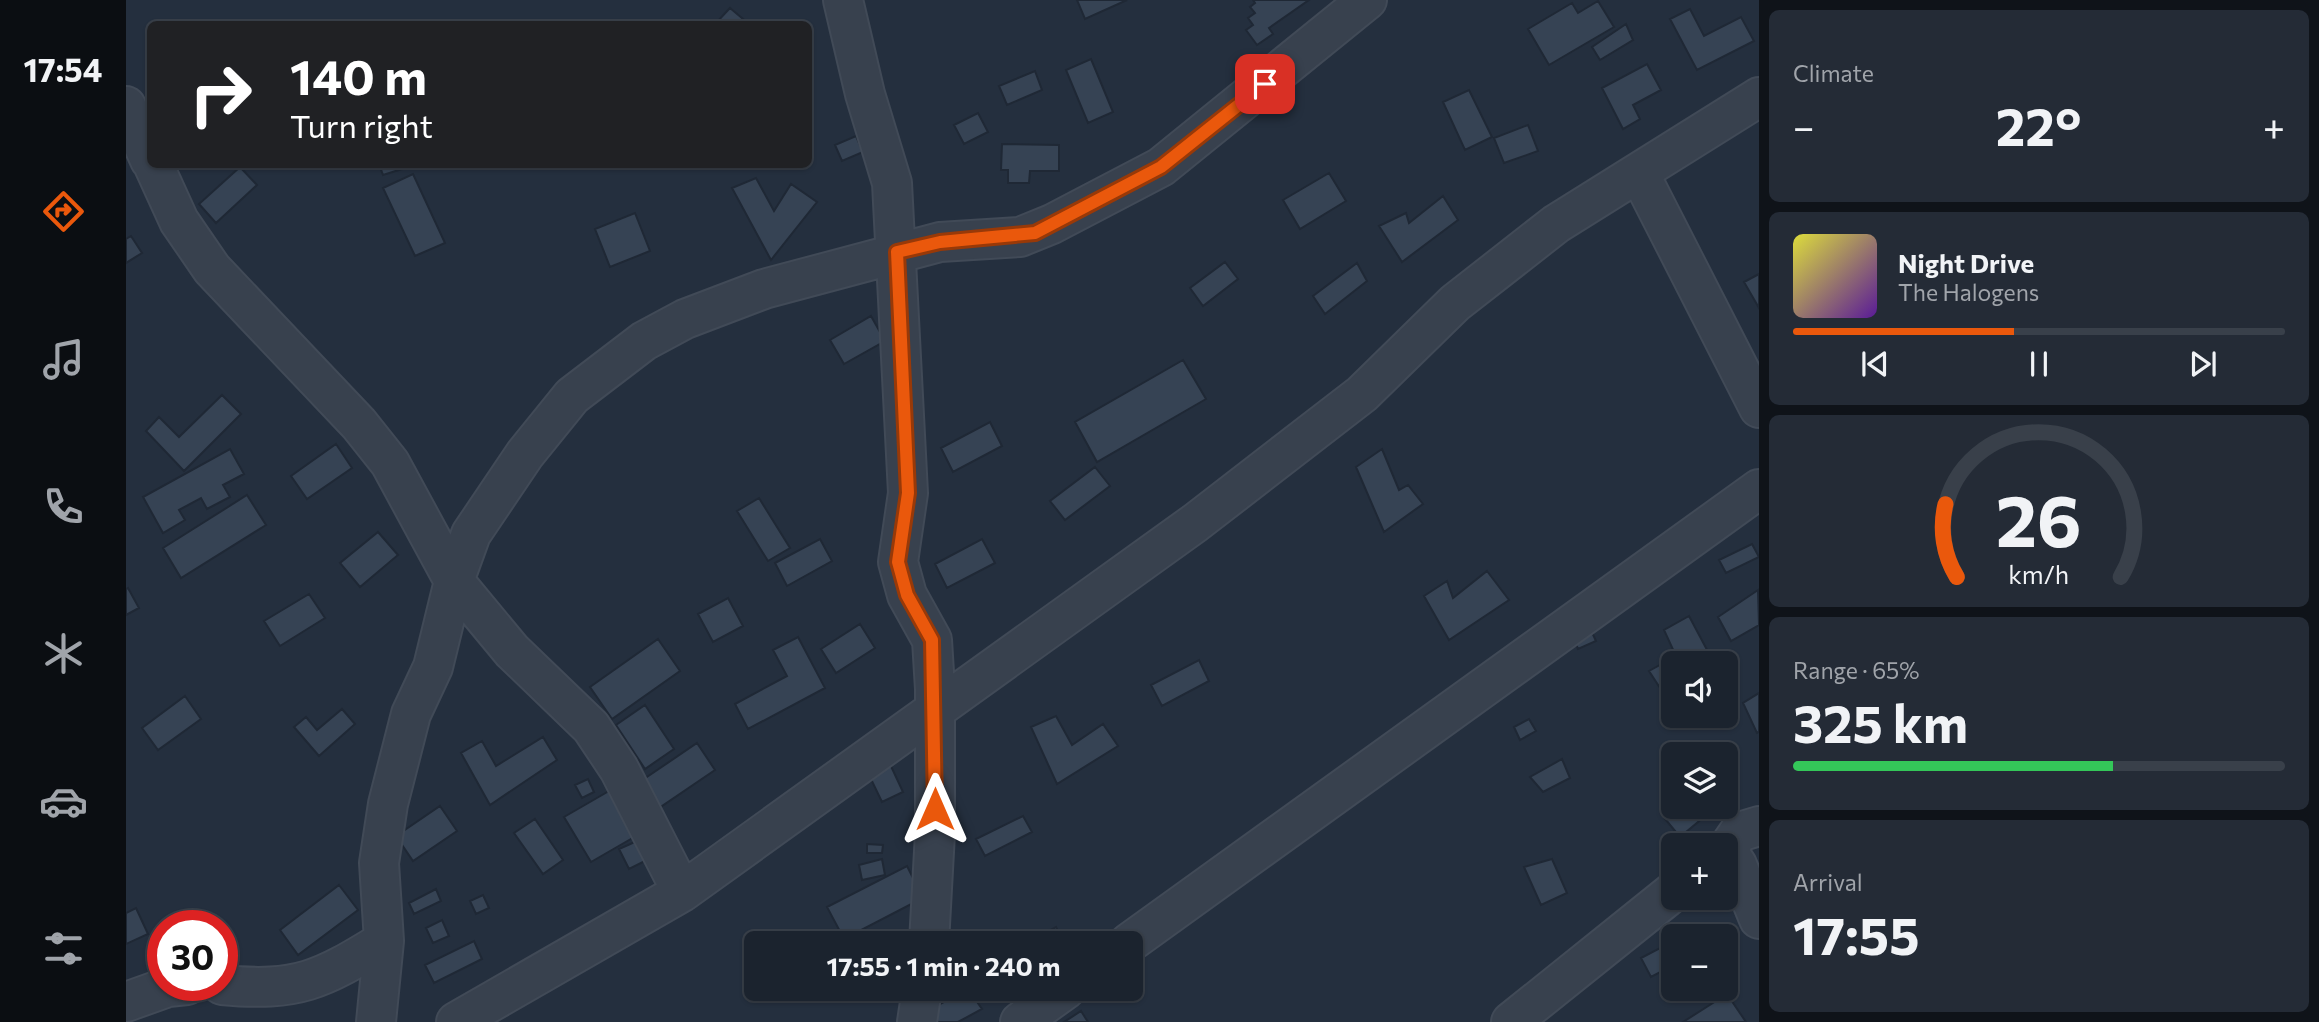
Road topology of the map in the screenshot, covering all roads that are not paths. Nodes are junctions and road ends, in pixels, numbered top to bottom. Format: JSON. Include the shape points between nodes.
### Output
{"nodes":[{"id":1,"x":843,"y":0,"type":"edge"},
{"id":2,"x":1367,"y":0,"type":"edge"},
{"id":3,"x":1759,"y":97,"type":"edge"},
{"id":4,"x":126,"y":106,"type":"edge"},
{"id":5,"x":147,"y":151,"type":"edge"},
{"id":6,"x":155,"y":168,"type":"edge"},
{"id":7,"x":1639,"y":173,"type":"junction"},
{"id":8,"x":897,"y":252,"type":"junction"},
{"id":9,"x":1759,"y":408,"type":"edge"},
{"id":10,"x":1759,"y":489,"type":"edge"},
{"id":11,"x":454,"y":581,"type":"junction"},
{"id":12,"x":935,"y":712,"type":"junction"},
{"id":13,"x":1759,"y":826,"type":"edge"},
{"id":14,"x":1738,"y":833,"type":"edge"},
{"id":15,"x":1738,"y":867,"type":"edge"},
{"id":16,"x":682,"y":892,"type":"junction"},
{"id":17,"x":1661,"y":902,"type":"edge"},
{"id":18,"x":1759,"y":919,"type":"edge"},
{"id":19,"x":930,"y":931,"type":"edge"},
{"id":20,"x":1143,"y":933,"type":"edge"},
{"id":21,"x":384,"y":941,"type":"junction"},
{"id":22,"x":238,"y":986,"type":"edge"},
{"id":23,"x":147,"y":994,"type":"edge"},
{"id":24,"x":920,"y":1001,"type":"edge"},
{"id":25,"x":1049,"y":1001,"type":"edge"},
{"id":26,"x":126,"y":1002,"type":"edge"},
{"id":27,"x":376,"y":1022,"type":"edge"},
{"id":28,"x":456,"y":1022,"type":"edge"},
{"id":29,"x":917,"y":1022,"type":"edge"},
{"id":30,"x":1020,"y":1022,"type":"edge"},
{"id":31,"x":1511,"y":1022,"type":"edge"}],
"edges":[{"from":1,"to":8,"type":"street","via":[[892,183]]},
{"from":2,"to":8,"type":"street","via":[[1161,167],[1035,233],[940,242]]},
{"from":3,"to":7,"type":"street"},
{"from":4,"to":5,"type":"street"},
{"from":6,"to":11,"type":"street","via":[[179,221],[212,269],[359,424],[390,463]]},
{"from":7,"to":9,"type":"street"},
{"from":7,"to":12,"type":"street","via":[[1556,224],[1455,303],[1362,394],[1195,523]]},
{"from":8,"to":11,"type":"street","via":[[764,289],[685,319],[644,341],[572,396],[541,435],[471,534]]},
{"from":8,"to":12,"type":"street","via":[[908,493],[898,562],[907,595],[932,640]]},
{"from":10,"to":20,"type":"street"},
{"from":11,"to":16,"type":"street","via":[[512,651],[591,727]]},
{"from":11,"to":21,"type":"street","via":[[433,667],[411,714],[388,804],[379,863]]},
{"from":12,"to":16,"type":"street"},
{"from":12,"to":19,"type":"street"},
{"from":13,"to":14,"type":"street"},
{"from":15,"to":18,"type":"street"},
{"from":16,"to":28,"type":"street"},
{"from":17,"to":31,"type":"street"},
{"from":21,"to":22,"type":"street","via":[[329,975],[286,987]]},
{"from":21,"to":27,"type":"street"},
{"from":23,"to":26,"type":"street"},
{"from":24,"to":29,"type":"street"},
{"from":25,"to":30,"type":"street"}]}
